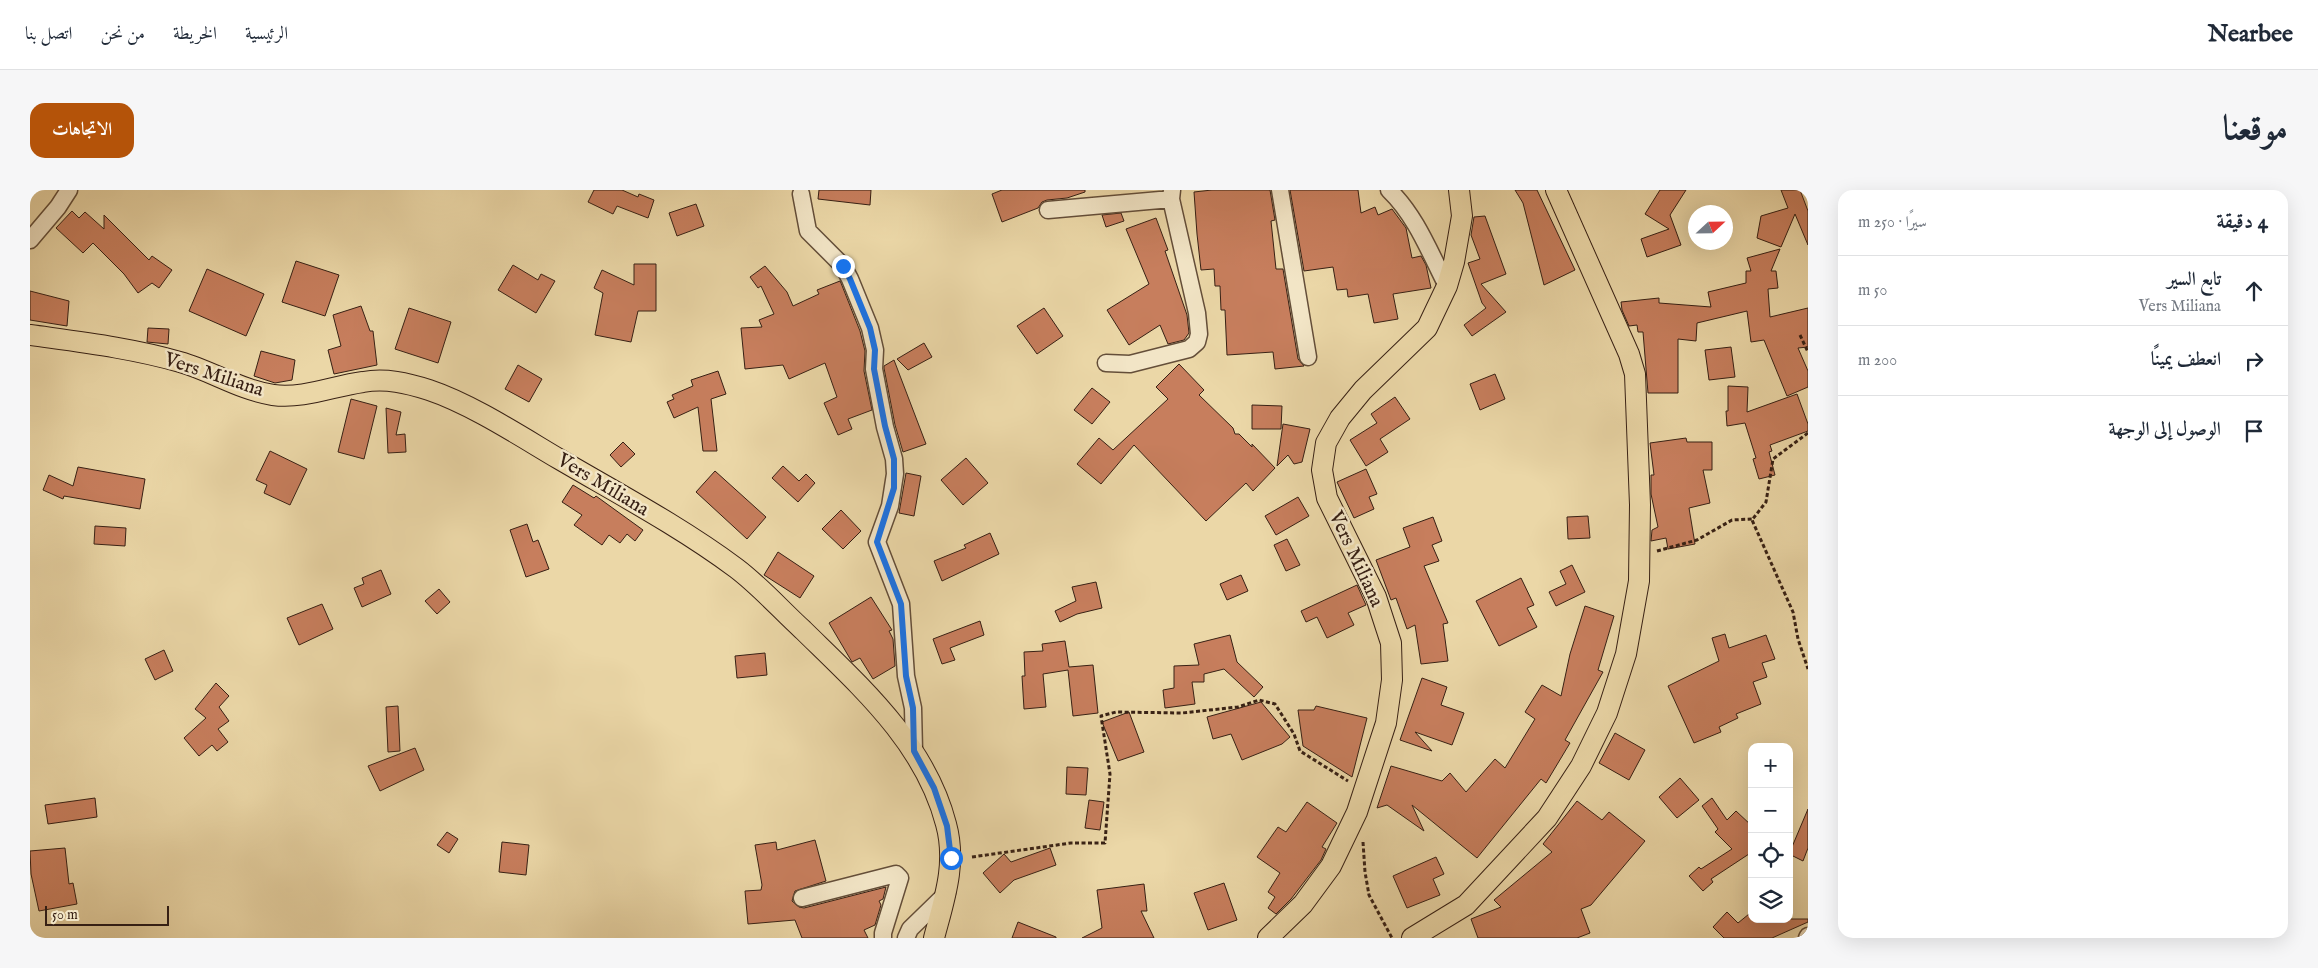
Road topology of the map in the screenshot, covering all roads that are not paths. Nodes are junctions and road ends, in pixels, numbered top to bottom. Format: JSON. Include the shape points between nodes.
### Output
{"nodes":[{"id":1,"x":69,"y":190,"type":"edge"},
{"id":2,"x":1280,"y":190,"type":"edge"},
{"id":3,"x":1389,"y":190,"type":"edge"},
{"id":4,"x":1459,"y":190,"type":"edge"},
{"id":5,"x":1556,"y":190,"type":"edge"},
{"id":6,"x":801,"y":194,"type":"dead end"},
{"id":7,"x":1172,"y":195,"type":"edge"},
{"id":8,"x":1048,"y":210,"type":"dead end"},
{"id":9,"x":30,"y":240,"type":"edge"},
{"id":10,"x":1447,"y":286,"type":"junction"},
{"id":11,"x":30,"y":335,"type":"edge"},
{"id":12,"x":1308,"y":357,"type":"dead end"},
{"id":13,"x":1106,"y":363,"type":"dead end"},
{"id":14,"x":914,"y":751,"type":"junction"},
{"id":15,"x":947,"y":893,"type":"junction"},
{"id":16,"x":802,"y":898,"type":"dead end"},
{"id":17,"x":884,"y":938,"type":"edge"},
{"id":18,"x":906,"y":938,"type":"edge"},
{"id":19,"x":934,"y":938,"type":"edge"},
{"id":20,"x":1268,"y":938,"type":"edge"},
{"id":21,"x":1412,"y":938,"type":"edge"}],
"edges":[{"from":1,"to":9,"type":"street"},
{"from":2,"to":12,"type":"street"},
{"from":3,"to":10,"type":"street","via":[[1415,224]]},
{"from":4,"to":10,"type":"main road","name":"Vers Miliana","via":[[1462,216]]},
{"from":5,"to":21,"type":"main road","via":[[1635,374],[1640,554],[1635,608],[1626,654],[1607,713],[1581,766],[1547,818],[1466,905]]},
{"from":6,"to":14,"type":"street","via":[[808,232],[843,266],[870,328],[875,350],[874,369],[895,474],[890,506],[877,542],[901,604],[906,676],[913,708]]},
{"from":7,"to":8,"type":"street"},
{"from":7,"to":13,"type":"street","via":[[1197,313],[1199,334],[1196,342],[1189,349],[1130,364]]},
{"from":10,"to":20,"type":"main road","name":"Vers Miliana","via":[[1427,328],[1363,390],[1340,418],[1326,443],[1322,470],[1327,498],[1376,597],[1390,643],[1392,680],[1386,723],[1358,812],[1331,866],[1303,904]]},
{"from":11,"to":14,"type":"main road","name":"Vers Miliana","via":[[165,358],[274,395],[302,395],[364,382],[387,381],[432,391],[501,425],[737,569],[842,668],[893,721]]},
{"from":14,"to":15,"type":"main road","name":"Vers Miliana","via":[[934,788],[947,826],[951,858]]},
{"from":15,"to":18,"type":"street","via":[[910,929]]},
{"from":15,"to":19,"type":"main road","name":"Vers Miliana"},
{"from":16,"to":17,"type":"street","via":[[896,874],[900,878]]}]}
